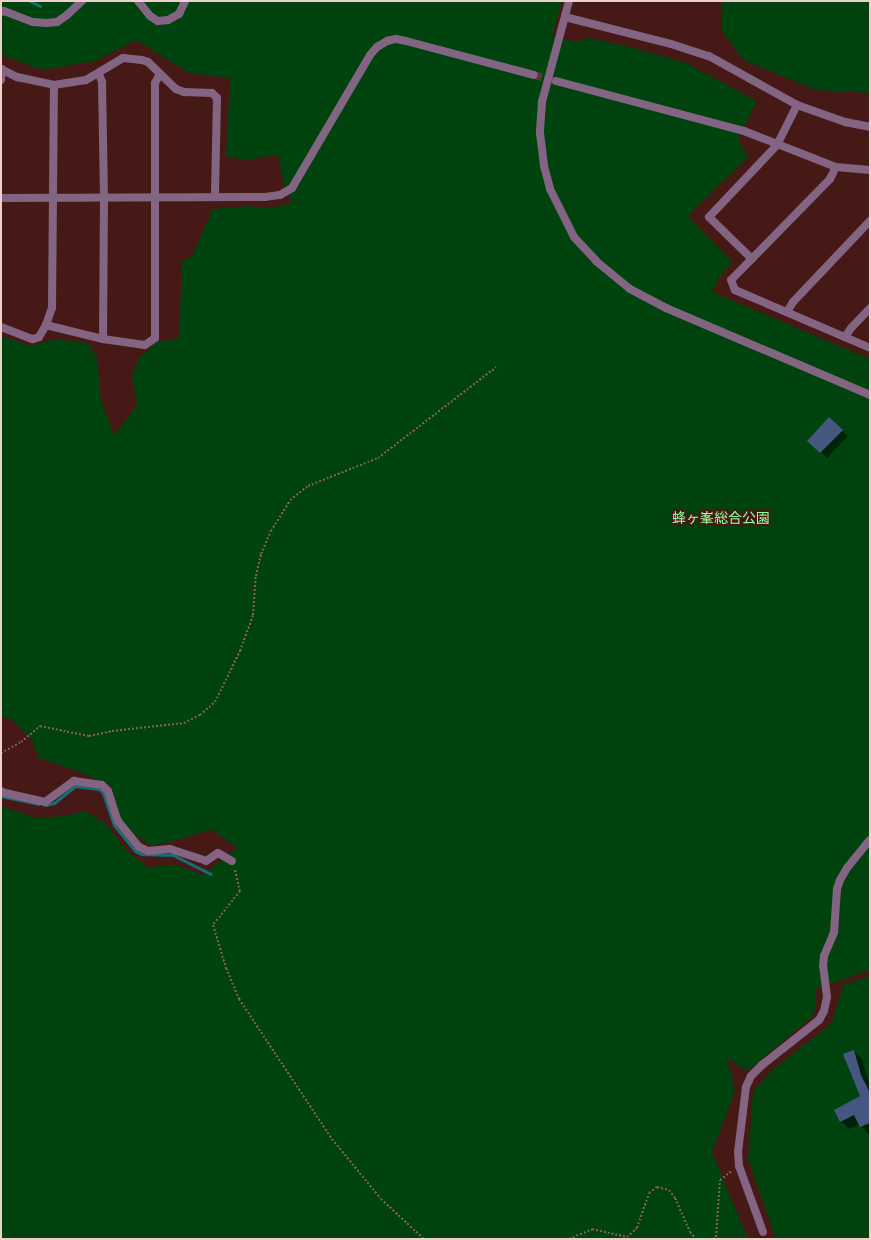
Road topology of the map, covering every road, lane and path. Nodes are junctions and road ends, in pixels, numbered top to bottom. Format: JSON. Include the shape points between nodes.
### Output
{"nodes":[{"id":1,"x":82,"y":1,"type":"edge"},
{"id":2,"x":138,"y":1,"type":"edge"},
{"id":3,"x":185,"y":1,"type":"edge"},
{"id":4,"x":569,"y":1,"type":"edge"},
{"id":5,"x":1,"y":12,"type":"edge"},
{"id":6,"x":565,"y":17,"type":"junction"},
{"id":7,"x":2,"y":69,"type":"edge"},
{"id":8,"x":99,"y":74,"type":"junction"},
{"id":9,"x":160,"y":74,"type":"junction"},
{"id":10,"x":534,"y":75,"type":"tunnel mouth"},
{"id":11,"x":1,"y":80,"type":"edge"},
{"id":12,"x":556,"y":81,"type":"tunnel mouth"},
{"id":13,"x":54,"y":85,"type":"junction"},
{"id":14,"x":797,"y":105,"type":"junction"},
{"id":15,"x":870,"y":127,"type":"edge"},
{"id":16,"x":777,"y":145,"type":"junction"},
{"id":17,"x":836,"y":167,"type":"junction"},
{"id":18,"x":870,"y":170,"type":"edge"},
{"id":19,"x":215,"y":197,"type":"junction"},
{"id":20,"x":1,"y":198,"type":"edge"},
{"id":21,"x":52,"y":198,"type":"junction"},
{"id":22,"x":104,"y":198,"type":"junction"},
{"id":23,"x":155,"y":198,"type":"junction"},
{"id":24,"x":870,"y":221,"type":"edge"},
{"id":25,"x":752,"y":259,"type":"junction"},
{"id":26,"x":870,"y":308,"type":"edge"},
{"id":27,"x":787,"y":312,"type":"junction"},
{"id":28,"x":46,"y":325,"type":"junction"},
{"id":29,"x":1,"y":327,"type":"edge"},
{"id":30,"x":845,"y":337,"type":"junction"},
{"id":31,"x":103,"y":339,"type":"junction"},
{"id":32,"x":870,"y":348,"type":"edge"},
{"id":33,"x":496,"y":367,"type":"dead end"},
{"id":34,"x":870,"y":395,"type":"edge"},
{"id":35,"x":1,"y":753,"type":"edge"},
{"id":36,"x":1,"y":791,"type":"edge"},
{"id":37,"x":870,"y":840,"type":"edge"},
{"id":38,"x":232,"y":861,"type":"joint"},
{"id":39,"x":739,"y":1166,"type":"junction"},
{"id":40,"x":764,"y":1235,"type":"edge"},
{"id":41,"x":424,"y":1239,"type":"edge"},
{"id":42,"x":569,"y":1239,"type":"edge"},
{"id":43,"x":696,"y":1239,"type":"edge"},
{"id":44,"x":714,"y":1239,"type":"edge"}],
"edges":[{"from":1,"to":5,"type":"street","via":[[57,22],[33,22]]},
{"from":2,"to":3,"type":"street","via":[[150,16],[158,21],[168,20],[179,14]]},
{"from":4,"to":6,"type":"street"},
{"from":6,"to":14,"type":"street","via":[[709,56]]},
{"from":6,"to":34,"type":"street","via":[[542,102],[540,133],[550,189],[574,237],[614,277],[666,308]]},
{"from":7,"to":11,"type":"street"},
{"from":7,"to":13,"type":"street","via":[[17,77]]},
{"from":8,"to":9,"type":"street","via":[[123,58],[148,62]]},
{"from":8,"to":13,"type":"street","via":[[86,80]]},
{"from":8,"to":22,"type":"street","via":[[102,82]]},
{"from":9,"to":19,"type":"street","via":[[176,89],[184,92],[212,93],[217,98]]},
{"from":9,"to":23,"type":"street","via":[[154,83]]},
{"from":10,"to":19,"type":"street","via":[[406,41],[387,41],[370,55],[292,188],[280,195],[265,197]]},
{"from":12,"to":16,"type":"street","via":[[744,131]]},
{"from":13,"to":21,"type":"street"},
{"from":14,"to":15,"type":"street","via":[[845,122]]},
{"from":14,"to":16,"type":"street"},
{"from":16,"to":17,"type":"street"},
{"from":16,"to":25,"type":"street","via":[[709,217]]},
{"from":17,"to":18,"type":"street"},
{"from":17,"to":25,"type":"street","via":[[830,179]]},
{"from":19,"to":23,"type":"street"},
{"from":20,"to":21,"type":"street"},
{"from":21,"to":22,"type":"street"},
{"from":21,"to":28,"type":"street","via":[[52,308]]},
{"from":22,"to":23,"type":"street"},
{"from":22,"to":31,"type":"street"},
{"from":23,"to":31,"type":"street","via":[[155,338],[145,345]]},
{"from":24,"to":27,"type":"street","via":[[793,302]]},
{"from":25,"to":27,"type":"street","via":[[731,280],[735,290]]},
{"from":26,"to":30,"type":"street"},
{"from":27,"to":30,"type":"street"},
{"from":28,"to":29,"type":"street","via":[[39,337],[33,339]]},
{"from":28,"to":31,"type":"street"},
{"from":30,"to":32,"type":"street"},
{"from":33,"to":35,"type":"path","via":[[378,458],[308,486],[290,500],[270,531],[261,554],[256,576],[253,615],[240,650],[215,702],[200,715],[184,722],[112,730],[89,736],[40,726],[21,742]]},
{"from":36,"to":38,"type":"street","via":[[45,802],[74,781],[102,785],[108,791],[118,821],[139,847],[148,851],[170,849],[206,861],[218,853]]},
{"from":37,"to":39,"type":"street","via":[[847,868],[837,889],[834,932],[824,956],[827,997],[824,1011],[818,1020],[762,1065],[751,1076],[746,1087],[738,1152]]},
{"from":38,"to":41,"type":"path","via":[[240,891],[213,925],[239,1000],[332,1140],[381,1199]]},
{"from":39,"to":40,"type":"street"},
{"from":39,"to":44,"type":"path","via":[[720,1180]]},
{"from":42,"to":43,"type":"path","via":[[592,1228],[627,1237],[637,1228],[648,1193],[656,1187],[669,1190]]}]}
